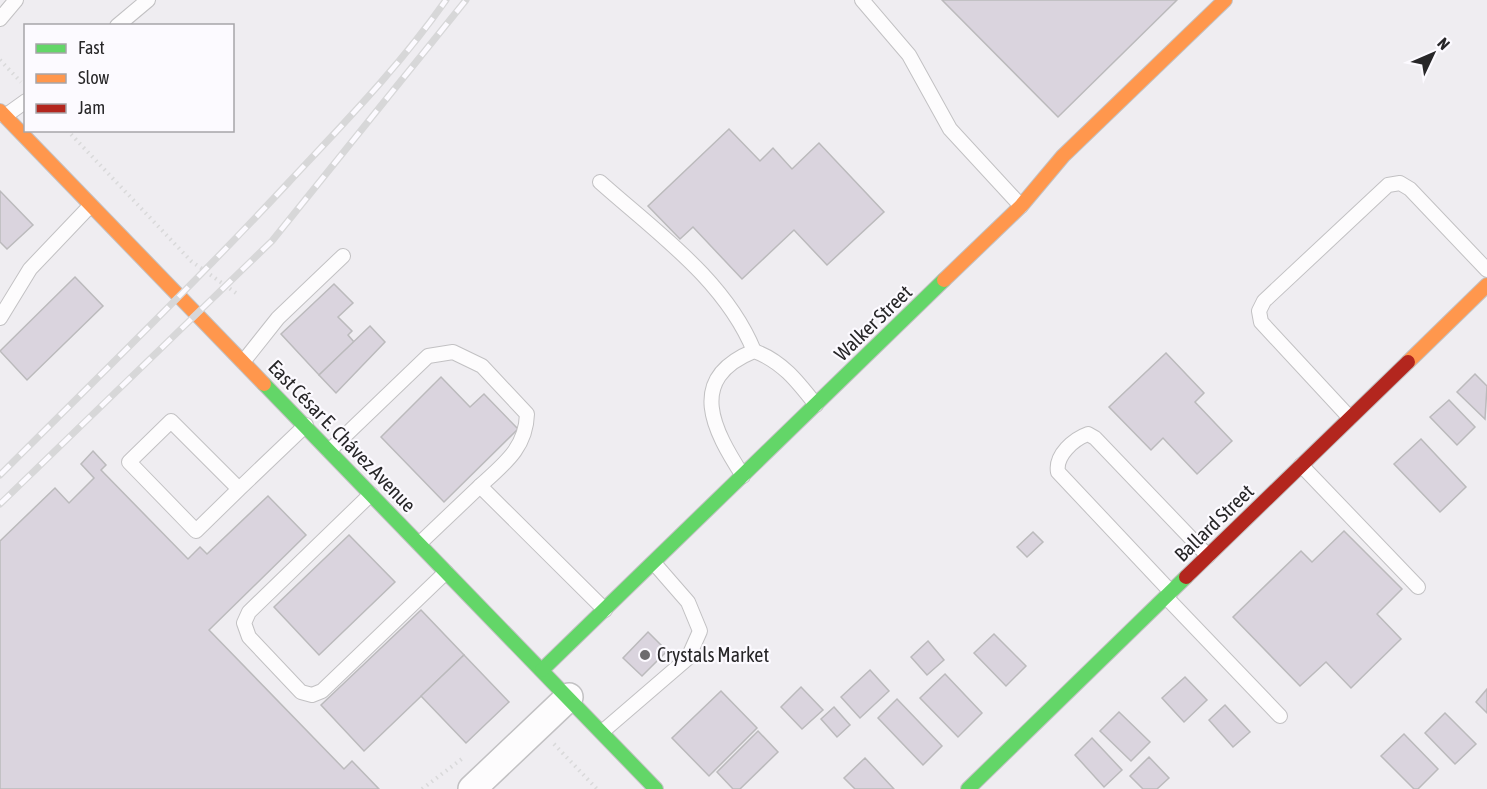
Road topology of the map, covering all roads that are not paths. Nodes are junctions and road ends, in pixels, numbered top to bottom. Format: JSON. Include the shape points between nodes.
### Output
{"nodes":[{"id":1,"x":16,"y":0,"type":"edge"},
{"id":2,"x":148,"y":0,"type":"edge"},
{"id":3,"x":862,"y":0,"type":"edge"},
{"id":4,"x":1225,"y":0,"type":"edge"},
{"id":5,"x":0,"y":20,"type":"edge"},
{"id":6,"x":119,"y":24,"type":"edge"},
{"id":7,"x":24,"y":102,"type":"edge"},
{"id":8,"x":2,"y":114,"type":"edge"},
{"id":9,"x":600,"y":182,"type":"dead end"},
{"id":10,"x":90,"y":206,"type":"junction"},
{"id":11,"x":1022,"y":206,"type":"junction"},
{"id":12,"x":343,"y":256,"type":"dead end"},
{"id":13,"x":1487,"y":270,"type":"edge"},
{"id":14,"x":1487,"y":285,"type":"edge"},
{"id":15,"x":5,"y":295,"type":"edge"},
{"id":16,"x":0,"y":318,"type":"edge"},
{"id":17,"x":754,"y":351,"type":"junction"},
{"id":18,"x":243,"y":362,"type":"junction"},
{"id":19,"x":816,"y":405,"type":"junction"},
{"id":20,"x":1350,"y":418,"type":"junction"},
{"id":21,"x":306,"y":425,"type":"junction"},
{"id":22,"x":329,"y":451,"type":"junction"},
{"id":23,"x":1301,"y":465,"type":"junction"},
{"id":24,"x":743,"y":476,"type":"junction"},
{"id":25,"x":480,"y":486,"type":"junction"},
{"id":26,"x":239,"y":489,"type":"junction"},
{"id":27,"x":371,"y":494,"type":"junction"},
{"id":28,"x":419,"y":544,"type":"junction"},
{"id":29,"x":1208,"y":556,"type":"junction"},
{"id":30,"x":654,"y":563,"type":"junction"},
{"id":31,"x":447,"y":572,"type":"junction"},
{"id":32,"x":1418,"y":587,"type":"dead end"},
{"id":33,"x":1169,"y":594,"type":"junction"},
{"id":34,"x":605,"y":610,"type":"junction"},
{"id":35,"x":542,"y":670,"type":"junction"},
{"id":36,"x":568,"y":697,"type":"junction"},
{"id":37,"x":1280,"y":716,"type":"dead end"},
{"id":38,"x":602,"y":732,"type":"junction"},
{"id":39,"x":472,"y":789,"type":"edge"},
{"id":40,"x":656,"y":789,"type":"edge"},
{"id":41,"x":968,"y":789,"type":"edge"}],
"edges":[{"from":1,"to":5,"type":"lane"},
{"from":2,"to":6,"type":"lane"},
{"from":3,"to":11,"type":"lane","via":[[909,55],[950,129]]},
{"from":4,"to":11,"type":"street","name":"Walker Street","via":[[1063,156]]},
{"from":7,"to":8,"type":"lane"},
{"from":8,"to":10,"type":"street","name":"East César E. Chávez Avenue"},
{"from":9,"to":17,"type":"lane","via":[[707,279],[730,305]]},
{"from":10,"to":15,"type":"lane"},
{"from":10,"to":18,"type":"street","name":"East César E. Chávez Avenue"},
{"from":11,"to":19,"type":"street","name":"Walker Street"},
{"from":12,"to":18,"type":"lane","via":[[278,318]]},
{"from":13,"to":20,"type":"lane","via":[[1400,183],[1388,185],[1264,301],[1259,310],[1261,322]]},
{"from":14,"to":20,"type":"street","name":"Ballard Street"},
{"from":15,"to":16,"type":"lane"},
{"from":17,"to":19,"type":"lane","via":[[777,362]]},
{"from":17,"to":24,"type":"lane","via":[[738,357],[721,374],[711,398],[712,417],[721,441]]},
{"from":18,"to":21,"type":"street","name":"East César E. Chávez Avenue"},
{"from":19,"to":24,"type":"street","name":"Walker Street"},
{"from":20,"to":23,"type":"street","name":"Ballard Street"},
{"from":21,"to":22,"type":"street","name":"East César E. Chávez Avenue"},
{"from":21,"to":26,"type":"lane"},
{"from":22,"to":25,"type":"lane","via":[[428,356],[453,352],[482,366],[527,414],[526,431],[518,451]]},
{"from":22,"to":27,"type":"street","name":"East César E. Chávez Avenue"},
{"from":23,"to":29,"type":"street","name":"Ballard Street"},
{"from":23,"to":32,"type":"lane"},
{"from":24,"to":30,"type":"street","name":"Walker Street"},
{"from":25,"to":28,"type":"lane"},
{"from":25,"to":34,"type":"lane"},
{"from":26,"to":26,"type":"lane","via":[[171,421],[129,462],[196,531]]},
{"from":27,"to":28,"type":"street","name":"East César E. Chávez Avenue"},
{"from":27,"to":31,"type":"lane","via":[[249,612],[244,623],[249,637],[302,692],[322,691]]},
{"from":28,"to":31,"type":"street","name":"East César E. Chávez Avenue"},
{"from":29,"to":33,"type":"street","name":"Ballard Street"},
{"from":29,"to":33,"type":"lane","via":[[1095,438],[1089,434],[1082,437],[1061,454],[1056,464],[1058,472]]},
{"from":30,"to":34,"type":"street","name":"Walker Street"},
{"from":30,"to":38,"type":"lane","via":[[688,602],[700,631],[688,658]]},
{"from":31,"to":35,"type":"street","name":"East César E. Chávez Avenue"},
{"from":33,"to":37,"type":"lane"},
{"from":33,"to":41,"type":"street","name":"Ballard Street"},
{"from":34,"to":35,"type":"street","name":"Walker Street"},
{"from":35,"to":36,"type":"street","name":"East César E. Chávez Avenue"},
{"from":36,"to":38,"type":"street","name":"East César E. Chávez Avenue"},
{"from":36,"to":39,"type":"street"},
{"from":38,"to":40,"type":"street","name":"East César E. Chávez Avenue"}]}
